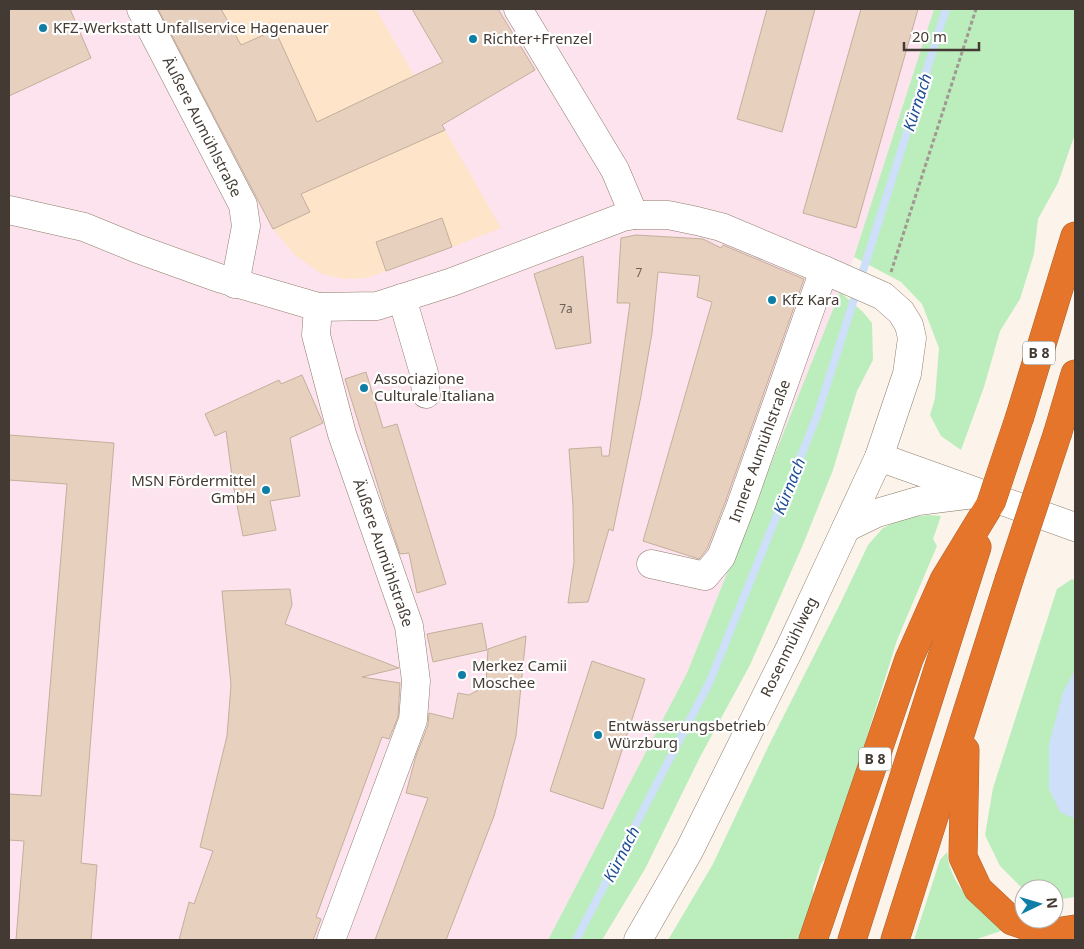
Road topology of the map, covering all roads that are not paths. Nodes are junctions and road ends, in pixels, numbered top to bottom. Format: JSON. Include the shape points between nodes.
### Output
{"nodes":[{"id":1,"x":141,"y":9,"type":"edge"},
{"id":2,"x":518,"y":9,"type":"edge"},
{"id":3,"x":9,"y":210,"type":"edge"},
{"id":4,"x":634,"y":215,"type":"junction"},
{"id":5,"x":1075,"y":236,"type":"edge"},
{"id":6,"x":828,"y":272,"type":"junction"},
{"id":7,"x":235,"y":284,"type":"junction"},
{"id":8,"x":402,"y":298,"type":"junction"},
{"id":9,"x":318,"y":307,"type":"junction"},
{"id":10,"x":1075,"y":374,"type":"edge"},
{"id":11,"x":426,"y":394,"type":"dead end"},
{"id":12,"x":879,"y":457,"type":"junction"},
{"id":13,"x":985,"y":498,"type":"junction"},
{"id":14,"x":1075,"y":527,"type":"edge"},
{"id":15,"x":846,"y":528,"type":"junction"},
{"id":16,"x":652,"y":564,"type":"dead end"},
{"id":17,"x":965,"y":719,"type":"junction"},
{"id":18,"x":1052,"y":934,"type":"edge"},
{"id":19,"x":331,"y":940,"type":"edge"},
{"id":20,"x":638,"y":940,"type":"edge"},
{"id":21,"x":813,"y":940,"type":"edge"},
{"id":22,"x":852,"y":940,"type":"edge"},
{"id":23,"x":895,"y":940,"type":"edge"}],
"edges":[{"from":1,"to":7,"type":"street","name":"Äußere Aumühlstraße","via":[[243,205],[246,226]]},
{"from":2,"to":4,"type":"street","via":[[615,170]]},
{"from":3,"to":7,"type":"street","via":[[84,227]]},
{"from":4,"to":6,"type":"street","via":[[668,215],[721,228]]},
{"from":4,"to":8,"type":"street"},
{"from":5,"to":13,"type":"highway","number":"B 8","bridge":true,"via":[[1020,416]]},
{"from":6,"to":12,"type":"street","via":[[878,295],[902,312],[909,325],[912,338],[907,374]]},
{"from":6,"to":16,"type":"street","name":"Innere Aumühlstraße","via":[[721,558],[705,576]]},
{"from":7,"to":9,"type":"street"},
{"from":8,"to":9,"type":"street","via":[[377,306]]},
{"from":8,"to":11,"type":"street","via":[[424,373]]},
{"from":9,"to":19,"type":"street","name":"Äußere Aumühlstraße","via":[[316,335],[337,416],[409,626],[416,681],[413,720]]},
{"from":10,"to":17,"type":"highway","number":"B 8","bridge":true},
{"from":12,"to":13,"type":"street"},
{"from":12,"to":15,"type":"street","name":"Rosenmühlweg"},
{"from":13,"to":14,"type":"street"},
{"from":13,"to":15,"type":"street","via":[[918,502],[877,513]]},
{"from":13,"to":21,"type":"highway","number":"B 8","via":[[908,659]]},
{"from":13,"to":22,"type":"highway","number":"B 8","via":[[969,570]]},
{"from":15,"to":20,"type":"street","name":"Rosenmühlweg","via":[[689,851]]},
{"from":17,"to":18,"type":"highway","number":"B 8","via":[[963,858],[978,889],[1012,921]]},
{"from":17,"to":23,"type":"highway","number":"B 8"}]}
